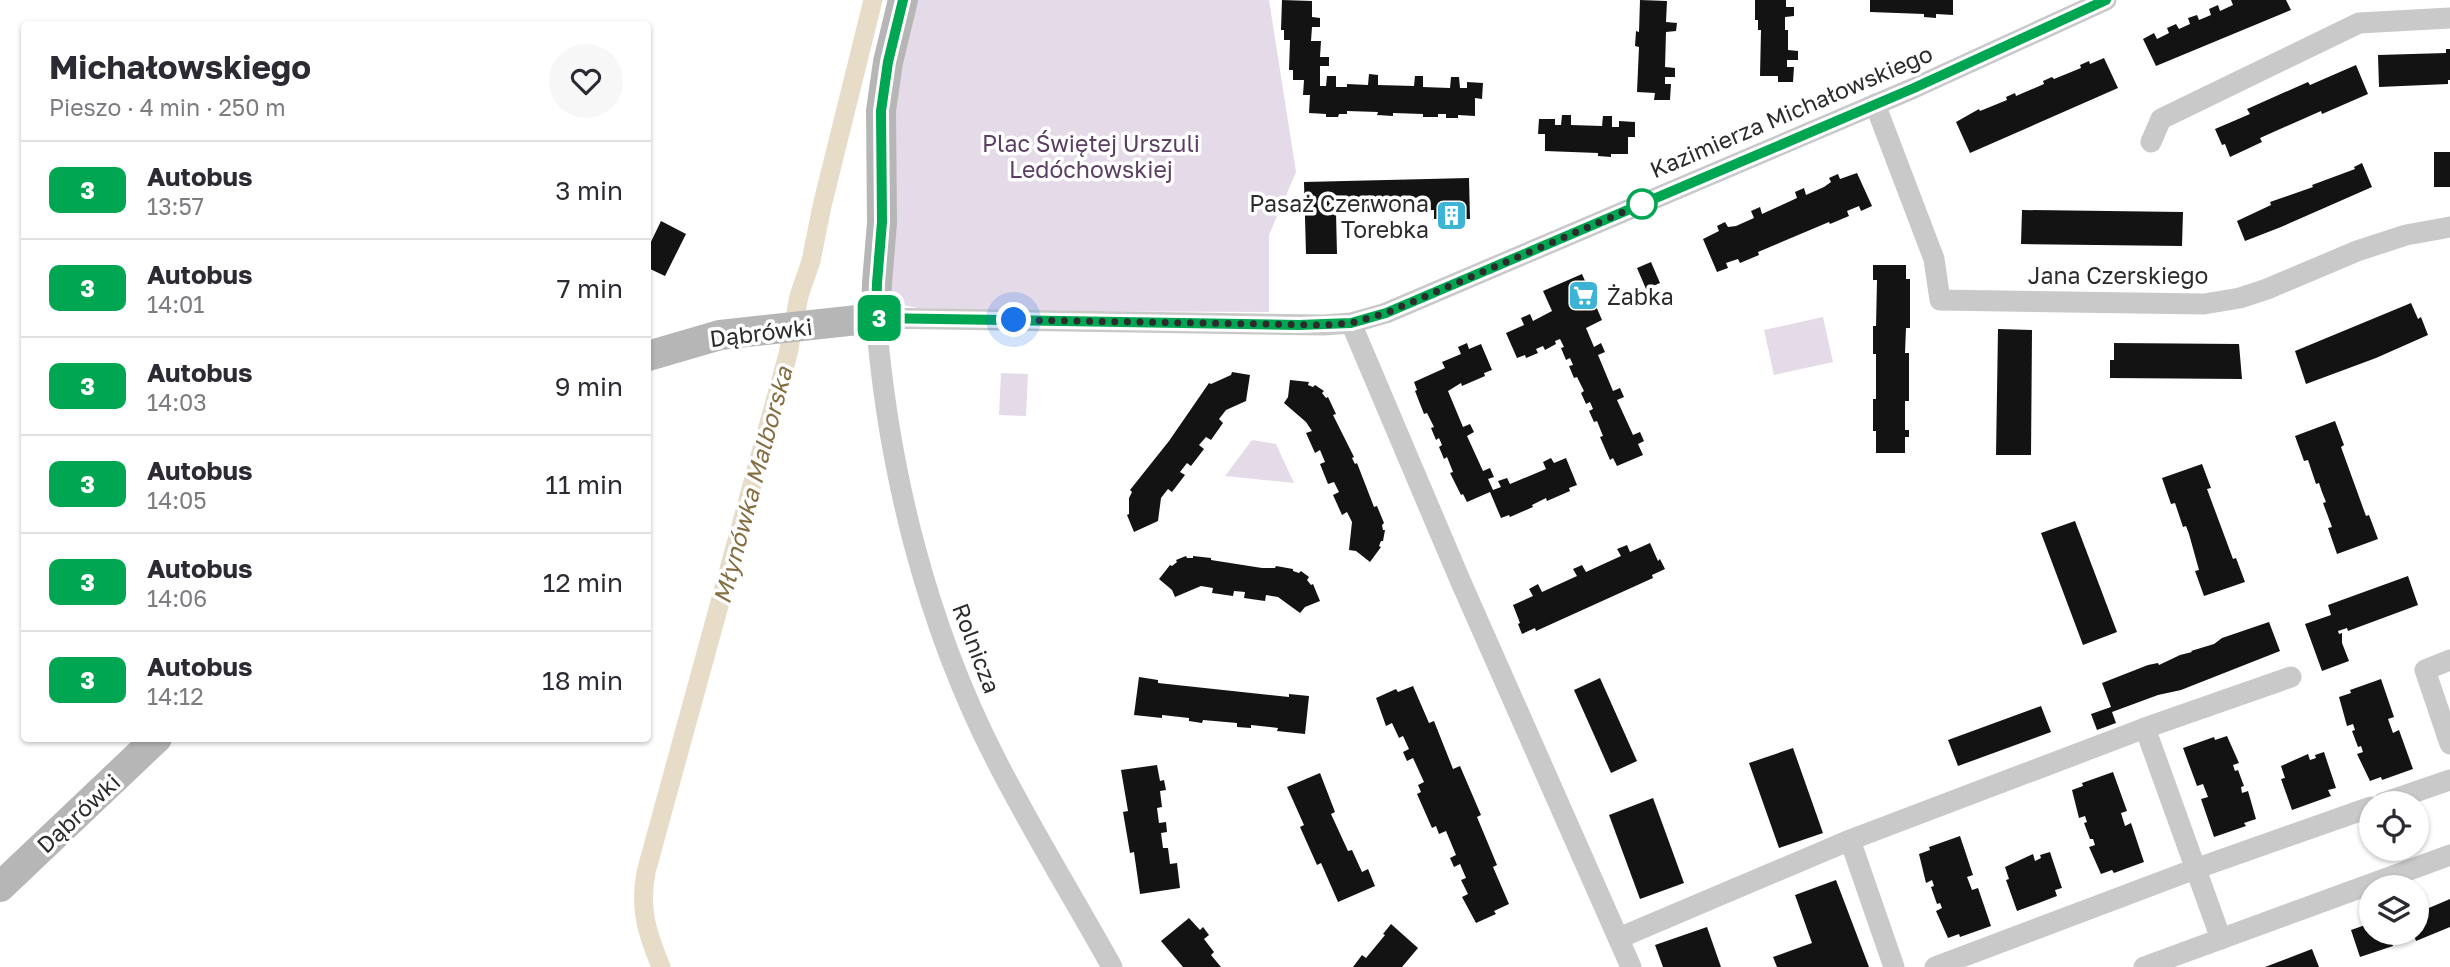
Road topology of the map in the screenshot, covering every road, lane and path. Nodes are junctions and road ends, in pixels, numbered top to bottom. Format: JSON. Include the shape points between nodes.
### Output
{"nodes":[{"id":1,"x":903,"y":0,"type":"edge"},
{"id":2,"x":2106,"y":0,"type":"edge"},
{"id":3,"x":2450,"y":18,"type":"edge"},
{"id":4,"x":1875,"y":104,"type":"junction"},
{"id":5,"x":2151,"y":142,"type":"dead end"},
{"id":6,"x":2450,"y":227,"type":"edge"},
{"id":7,"x":876,"y":318,"type":"junction"},
{"id":8,"x":1351,"y":323,"type":"junction"},
{"id":9,"x":651,"y":355,"type":"edge"},
{"id":10,"x":2450,"y":660,"type":"edge"},
{"id":11,"x":2291,"y":677,"type":"dead end"},
{"id":12,"x":2145,"y":728,"type":"junction"},
{"id":13,"x":153,"y":742,"type":"edge"},
{"id":14,"x":2450,"y":744,"type":"edge"},
{"id":15,"x":2450,"y":780,"type":"edge"},
{"id":16,"x":2418,"y":791,"type":"edge"},
{"id":17,"x":2359,"y":811,"type":"edge"},
{"id":18,"x":1850,"y":840,"type":"junction"},
{"id":19,"x":2450,"y":855,"type":"edge"},
{"id":20,"x":2195,"y":869,"type":"junction"},
{"id":21,"x":0,"y":887,"type":"edge"},
{"id":22,"x":1619,"y":938,"type":"junction"},
{"id":23,"x":2221,"y":939,"type":"junction"},
{"id":24,"x":1112,"y":967,"type":"edge"},
{"id":25,"x":1631,"y":967,"type":"edge"},
{"id":26,"x":1894,"y":967,"type":"edge"},
{"id":27,"x":1935,"y":967,"type":"edge"},
{"id":28,"x":2144,"y":967,"type":"edge"}],
"edges":[{"from":1,"to":7,"type":"street","via":[[881,111],[882,222]]},
{"from":2,"to":4,"type":"street","name":"Kazimierza Michałowskiego"},
{"from":3,"to":5,"type":"street","via":[[2359,23],[2161,119]]},
{"from":4,"to":6,"type":"street","name":"Jana Czerskiego","via":[[1934,259],[1940,300],[2204,304],[2267,289],[2357,250]]},
{"from":4,"to":8,"type":"street","name":"Kazimierza Michałowskiego","via":[[1386,313]]},
{"from":7,"to":8,"type":"street","name":"Kazimierza Michałowskiego"},
{"from":7,"to":9,"type":"street","name":"Dąbrówki","via":[[720,335]]},
{"from":7,"to":24,"type":"street","name":"Rolnicza","via":[[897,463],[924,579],[947,648],[995,758]]},
{"from":8,"to":22,"type":"street"},
{"from":10,"to":14,"type":"street","via":[[2425,670]]},
{"from":11,"to":12,"type":"street"},
{"from":12,"to":18,"type":"street"},
{"from":12,"to":20,"type":"street"},
{"from":13,"to":21,"type":"street","name":"Dąbrówki"},
{"from":15,"to":16,"type":"street"},
{"from":17,"to":20,"type":"street"},
{"from":18,"to":22,"type":"street"},
{"from":18,"to":26,"type":"street"},
{"from":19,"to":23,"type":"street"},
{"from":20,"to":23,"type":"street"},
{"from":20,"to":27,"type":"street"},
{"from":22,"to":25,"type":"street"},
{"from":23,"to":28,"type":"street"}]}
